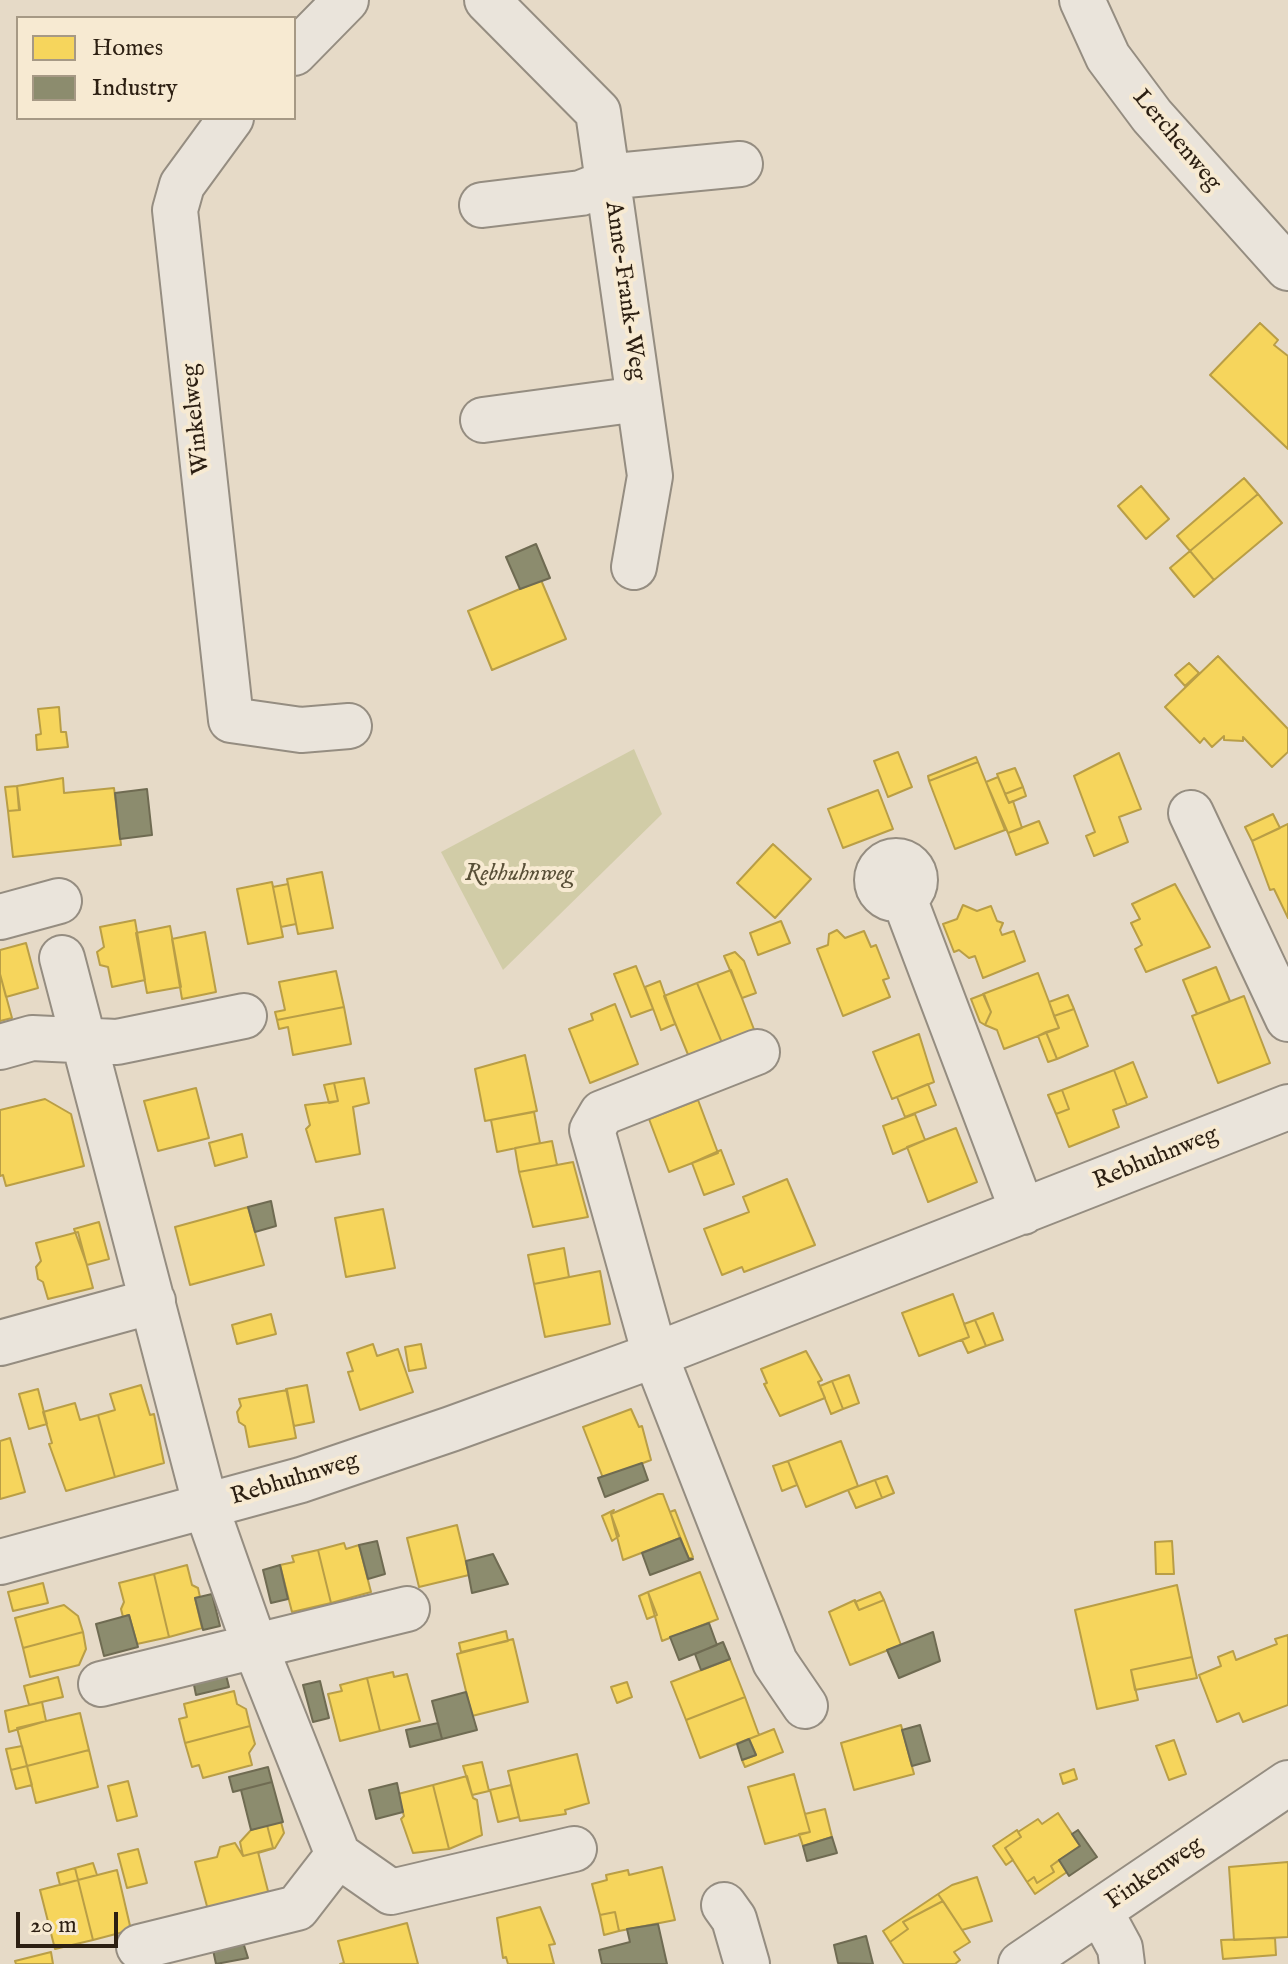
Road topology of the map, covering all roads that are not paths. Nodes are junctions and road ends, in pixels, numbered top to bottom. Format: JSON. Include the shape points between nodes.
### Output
{"nodes":[{"id":1,"x":346,"y":0,"type":"edge"},
{"id":2,"x":487,"y":0,"type":"edge"},
{"id":3,"x":1082,"y":0,"type":"edge"},
{"id":4,"x":296,"y":51,"type":"edge"},
{"id":5,"x":216,"y":122,"type":"edge"},
{"id":6,"x":740,"y":164,"type":"dead end"},
{"id":7,"x":608,"y":183,"type":"junction"},
{"id":8,"x":482,"y":205,"type":"dead end"},
{"id":9,"x":1288,"y":268,"type":"edge"},
{"id":10,"x":639,"y":399,"type":"junction"},
{"id":11,"x":483,"y":420,"type":"dead end"},
{"id":12,"x":634,"y":567,"type":"dead end"},
{"id":13,"x":349,"y":726,"type":"dead end"},
{"id":14,"x":1191,"y":813,"type":"dead end"},
{"id":15,"x":878,"y":893,"type":"dead end"},
{"id":16,"x":59,"y":901,"type":"dead end"},
{"id":17,"x":0,"y":917,"type":"edge"},
{"id":18,"x":62,"y":958,"type":"dead end"},
{"id":19,"x":244,"y":1016,"type":"dead end"},
{"id":20,"x":1288,"y":1019,"type":"edge"},
{"id":21,"x":86,"y":1041,"type":"junction"},
{"id":22,"x":0,"y":1047,"type":"edge"},
{"id":23,"x":757,"y":1052,"type":"dead end"},
{"id":24,"x":1288,"y":1107,"type":"edge"},
{"id":25,"x":1023,"y":1212,"type":"junction"},
{"id":26,"x":153,"y":1301,"type":"junction"},
{"id":27,"x":0,"y":1343,"type":"edge"},
{"id":28,"x":655,"y":1355,"type":"junction"},
{"id":29,"x":206,"y":1507,"type":"junction"},
{"id":30,"x":6,"y":1557,"type":"edge"},
{"id":31,"x":407,"y":1609,"type":"dead end"},
{"id":32,"x":255,"y":1646,"type":"junction"},
{"id":33,"x":101,"y":1684,"type":"dead end"},
{"id":34,"x":805,"y":1706,"type":"dead end"},
{"id":35,"x":1288,"y":1783,"type":"edge"},
{"id":36,"x":574,"y":1849,"type":"dead end"},
{"id":37,"x":338,"y":1855,"type":"junction"},
{"id":38,"x":724,"y":1905,"type":"dead end"},
{"id":39,"x":1100,"y":1911,"type":"junction"},
{"id":40,"x":139,"y":1947,"type":"dead end"},
{"id":41,"x":747,"y":1964,"type":"edge"},
{"id":42,"x":1021,"y":1964,"type":"edge"},
{"id":43,"x":1122,"y":1964,"type":"edge"}],
"edges":[{"from":1,"to":4,"type":"street"},
{"from":2,"to":7,"type":"street","name":"Anne-Frank-Weg","via":[[598,112]]},
{"from":3,"to":9,"type":"street","name":"Lerchenweg","via":[[1108,57],[1152,116]]},
{"from":5,"to":13,"type":"street","name":"Winkelweg","via":[[182,185],[175,210],[231,720],[301,730]]},
{"from":6,"to":7,"type":"street","name":"Anne-Frank-Weg","via":[[626,175]]},
{"from":7,"to":8,"type":"street","name":"Anne-Frank-Weg","via":[[581,193]]},
{"from":7,"to":10,"type":"street","name":"Anne-Frank-Weg"},
{"from":10,"to":11,"type":"street","name":"Anne-Frank-Weg"},
{"from":10,"to":12,"type":"street","name":"Anne-Frank-Weg","via":[[650,476]]},
{"from":14,"to":20,"type":"street"},
{"from":15,"to":25,"type":"street"},
{"from":16,"to":17,"type":"street"},
{"from":18,"to":21,"type":"street","name":"Rebhuhnweg"},
{"from":19,"to":21,"type":"street","via":[[117,1042]]},
{"from":21,"to":22,"type":"street","via":[[32,1038]]},
{"from":21,"to":26,"type":"street","name":"Rebhuhnweg"},
{"from":23,"to":28,"type":"street","via":[[602,1113],[592,1130]]},
{"from":24,"to":25,"type":"street","name":"Rebhuhnweg"},
{"from":25,"to":28,"type":"street","name":"Rebhuhnweg"},
{"from":26,"to":27,"type":"street"},
{"from":26,"to":29,"type":"street","name":"Rebhuhnweg"},
{"from":28,"to":29,"type":"street","name":"Rebhuhnweg","via":[[451,1429]]},
{"from":28,"to":34,"type":"street","via":[[775,1662]]},
{"from":29,"to":30,"type":"street","name":"Rebhuhnweg"},
{"from":29,"to":32,"type":"street","name":"Rebhuhnweg"},
{"from":31,"to":32,"type":"street"},
{"from":32,"to":33,"type":"street"},
{"from":32,"to":37,"type":"street","name":"Rebhuhnweg"},
{"from":35,"to":39,"type":"street","name":"Finkenweg"},
{"from":36,"to":37,"type":"street","via":[[391,1892]]},
{"from":37,"to":40,"type":"street","via":[[297,1908]]},
{"from":38,"to":41,"type":"street","via":[[734,1919]]},
{"from":39,"to":42,"type":"street","name":"Finkenweg"},
{"from":39,"to":43,"type":"street","via":[[1120,1948]]}]}
